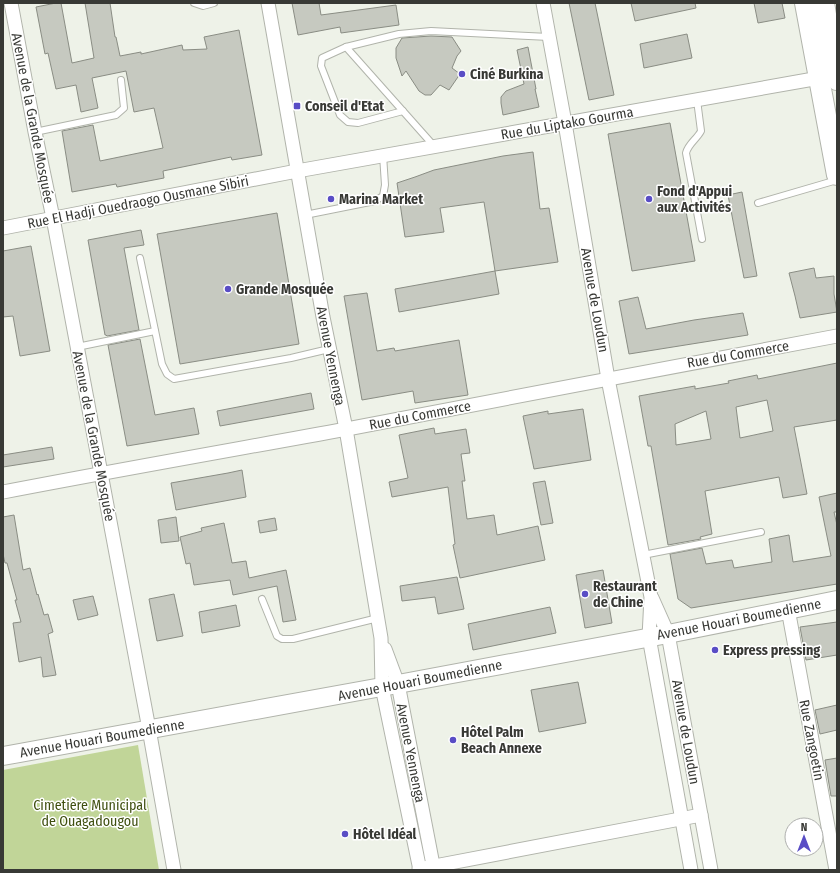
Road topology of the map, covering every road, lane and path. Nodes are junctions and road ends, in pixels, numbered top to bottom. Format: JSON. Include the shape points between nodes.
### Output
{"nodes":[{"id":1,"x":11,"y":3,"type":"edge"},
{"id":2,"x":194,"y":3,"type":"edge"},
{"id":3,"x":214,"y":3,"type":"edge"},
{"id":4,"x":268,"y":3,"type":"edge"},
{"id":5,"x":543,"y":3,"type":"edge"},
{"id":6,"x":805,"y":3,"type":"edge"},
{"id":7,"x":824,"y":3,"type":"edge"},
{"id":8,"x":549,"y":37,"type":"junction"},
{"id":9,"x":346,"y":47,"type":"junction"},
{"id":10,"x":832,"y":77,"type":"edge"},
{"id":11,"x":121,"y":80,"type":"dead end"},
{"id":12,"x":697,"y":100,"type":"junction"},
{"id":13,"x":403,"y":111,"type":"junction"},
{"id":14,"x":565,"y":123,"type":"junction"},
{"id":15,"x":35,"y":132,"type":"junction"},
{"id":16,"x":434,"y":146,"type":"junction"},
{"id":17,"x":383,"y":155,"type":"junction"},
{"id":18,"x":297,"y":171,"type":"junction"},
{"id":19,"x":837,"y":175,"type":"edge"},
{"id":20,"x":837,"y":180,"type":"edge"},
{"id":21,"x":758,"y":203,"type":"dead end"},
{"id":22,"x":305,"y":215,"type":"junction"},
{"id":23,"x":53,"y":218,"type":"junction"},
{"id":24,"x":3,"y":228,"type":"edge"},
{"id":25,"x":702,"y":239,"type":"dead end"},
{"id":26,"x":140,"y":258,"type":"dead end"},
{"id":27,"x":155,"y":331,"type":"junction"},
{"id":28,"x":837,"y":336,"type":"edge"},
{"id":29,"x":77,"y":347,"type":"junction"},
{"id":30,"x":329,"y":349,"type":"junction"},
{"id":31,"x":608,"y":378,"type":"junction"},
{"id":32,"x":346,"y":429,"type":"junction"},
{"id":33,"x":101,"y":473,"type":"junction"},
{"id":34,"x":3,"y":492,"type":"edge"},
{"id":35,"x":761,"y":532,"type":"dead end"},
{"id":36,"x":643,"y":555,"type":"junction"},
{"id":37,"x":651,"y":597,"type":"junction"},
{"id":38,"x":262,"y":599,"type":"dead end"},
{"id":39,"x":837,"y":600,"type":"edge"},
{"id":40,"x":788,"y":609,"type":"junction"},
{"id":41,"x":378,"y":618,"type":"junction"},
{"id":42,"x":668,"y":634,"type":"junction"},
{"id":43,"x":649,"y":637,"type":"junction"},
{"id":44,"x":390,"y":686,"type":"junction"},
{"id":45,"x":149,"y":729,"type":"junction"},
{"id":46,"x":3,"y":756,"type":"edge"},
{"id":47,"x":701,"y":815,"type":"junction"},
{"id":48,"x":682,"y":818,"type":"junction"},
{"id":49,"x":433,"y":868,"type":"edge"},
{"id":50,"x":420,"y":869,"type":"edge"},
{"id":51,"x":174,"y":870,"type":"edge"},
{"id":52,"x":691,"y":870,"type":"edge"},
{"id":53,"x":711,"y":870,"type":"edge"},
{"id":54,"x":836,"y":870,"type":"edge"}],
"edges":[{"from":1,"to":15,"type":"street","name":"Avenue de la Grande Mosquée"},
{"from":2,"to":3,"type":"lane","via":[[203,6]]},
{"from":4,"to":18,"type":"street","name":"Avenue Yennenga"},
{"from":5,"to":8,"type":"street","name":"Avenue de Loudun"},
{"from":6,"to":10,"type":"main road"},
{"from":7,"to":10,"type":"main road"},
{"from":8,"to":9,"type":"lane","via":[[431,31],[399,34]]},
{"from":8,"to":14,"type":"street","name":"Avenue de Loudun"},
{"from":9,"to":13,"type":"lane"},
{"from":9,"to":13,"type":"lane","via":[[322,58],[321,66],[340,115],[348,122],[358,123]]},
{"from":10,"to":12,"type":"street","name":"Rue du Liptako Gourma"},
{"from":10,"to":19,"type":"main road"},
{"from":11,"to":15,"type":"lane","via":[[124,108],[116,115]]},
{"from":12,"to":14,"type":"street","name":"Rue du Liptako Gourma"},
{"from":12,"to":25,"type":"lane","via":[[701,131],[686,153]]},
{"from":13,"to":16,"type":"lane"},
{"from":14,"to":16,"type":"street","name":"Rue du Liptako Gourma"},
{"from":14,"to":31,"type":"street","name":"Avenue de Loudun"},
{"from":15,"to":23,"type":"street","name":"Avenue de la Grande Mosquée"},
{"from":16,"to":17,"type":"street","name":"Rue du Liptako Gourma"},
{"from":17,"to":18,"type":"street","name":"Rue du Liptako Gourma"},
{"from":17,"to":22,"type":"lane","via":[[383,196],[375,201]]},
{"from":18,"to":22,"type":"street","name":"Avenue Yennenga"},
{"from":18,"to":23,"type":"street","name":"Rue El Hadji Ouedraogo Ousmane Sibiri"},
{"from":20,"to":21,"type":"lane"},
{"from":22,"to":30,"type":"street","name":"Avenue Yennenga"},
{"from":23,"to":24,"type":"street","name":"Rue El Hadji Ouedraogo Ousmane Sibiri"},
{"from":23,"to":29,"type":"street","name":"Avenue de la Grande Mosquée"},
{"from":26,"to":27,"type":"lane"},
{"from":27,"to":29,"type":"lane"},
{"from":27,"to":30,"type":"lane","via":[[162,364],[167,374],[174,379]]},
{"from":28,"to":31,"type":"street","name":"Rue du Commerce"},
{"from":29,"to":33,"type":"street","name":"Avenue de la Grande Mosquée"},
{"from":30,"to":32,"type":"street","name":"Avenue Yennenga"},
{"from":31,"to":32,"type":"street","name":"Rue du Commerce"},
{"from":31,"to":36,"type":"street","name":"Avenue de Loudun"},
{"from":32,"to":33,"type":"street","name":"Rue du Commerce"},
{"from":32,"to":41,"type":"street","name":"Avenue Yennenga"},
{"from":33,"to":34,"type":"street","name":"Rue du Commerce"},
{"from":33,"to":45,"type":"street","name":"Avenue de la Grande Mosquée"},
{"from":35,"to":36,"type":"lane"},
{"from":36,"to":37,"type":"street","name":"Avenue de Loudun"},
{"from":37,"to":42,"type":"street","name":"Avenue de Loudun"},
{"from":37,"to":43,"type":"street","name":"Avenue de Loudun"},
{"from":38,"to":41,"type":"lane","via":[[277,636],[282,639],[293,639]]},
{"from":39,"to":40,"type":"main road","name":"Avenue Houari Boumedienne"},
{"from":40,"to":42,"type":"main road","name":"Avenue Houari Boumedienne"},
{"from":40,"to":54,"type":"street","name":"Rue Zangoetin"},
{"from":41,"to":44,"type":"street","name":"Avenue Yennenga"},
{"from":42,"to":43,"type":"main road","name":"Avenue Houari Boumedienne"},
{"from":42,"to":47,"type":"street","name":"Avenue de Loudun"},
{"from":43,"to":44,"type":"main road","name":"Avenue Houari Boumedienne"},
{"from":43,"to":48,"type":"street","name":"Avenue de Loudun"},
{"from":44,"to":45,"type":"main road","name":"Avenue Houari Boumedienne"},
{"from":44,"to":49,"type":"street","name":"Avenue Yennenga"},
{"from":44,"to":50,"type":"street","name":"Avenue Yennenga"},
{"from":45,"to":46,"type":"main road","name":"Avenue Houari Boumedienne"},
{"from":45,"to":51,"type":"street","name":"Avenue de la Grande Mosquée"},
{"from":47,"to":48,"type":"street"},
{"from":47,"to":53,"type":"street","name":"Avenue de Loudun"},
{"from":48,"to":49,"type":"street"},
{"from":48,"to":52,"type":"street","name":"Avenue de Loudun"},
{"from":49,"to":50,"type":"street"}]}
